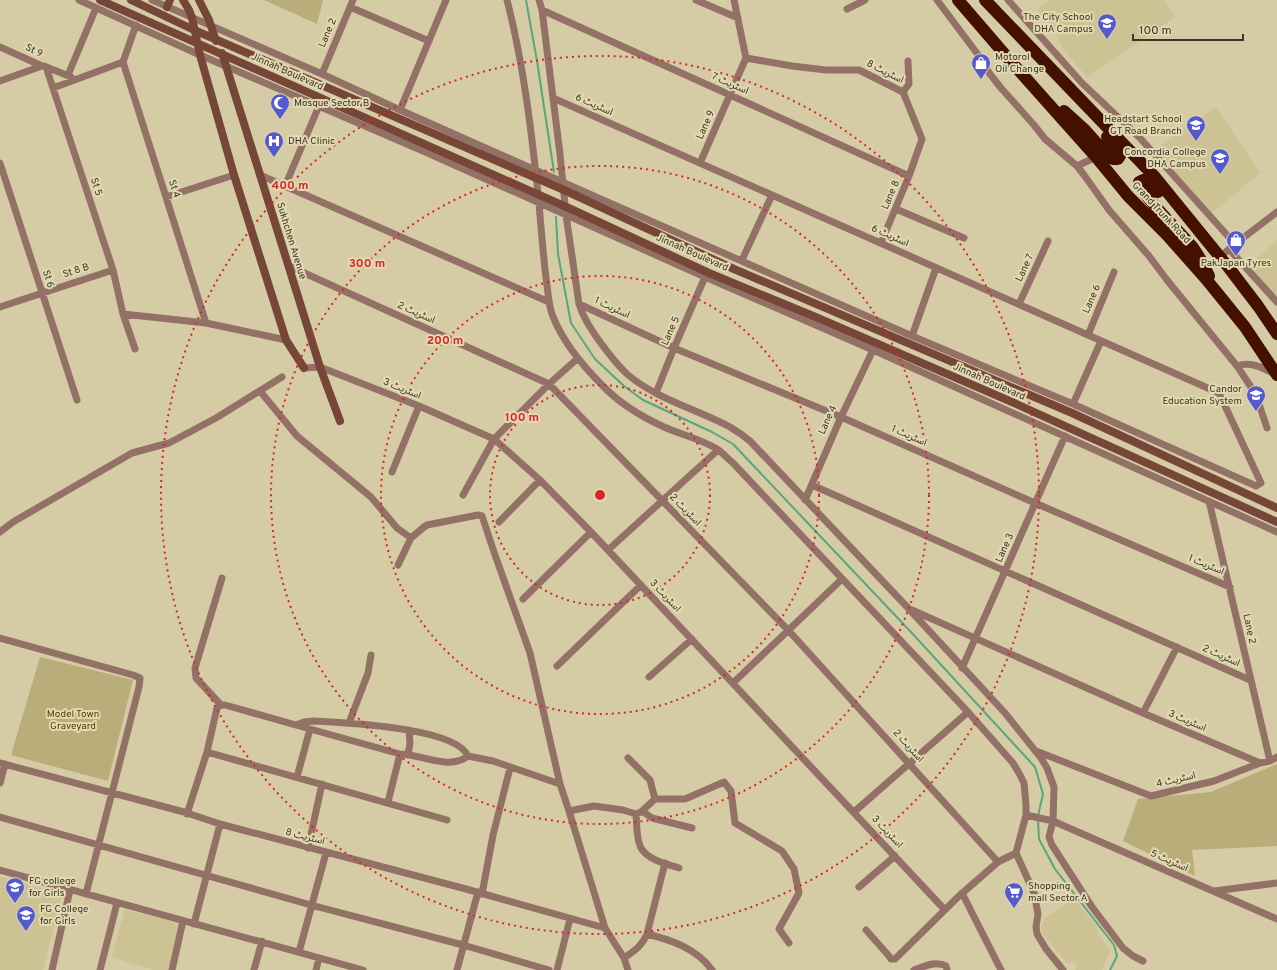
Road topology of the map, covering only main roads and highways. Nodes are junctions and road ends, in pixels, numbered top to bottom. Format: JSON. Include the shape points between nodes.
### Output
{"nodes":[{"id":1,"x":958,"y":0,"type":"edge"},
{"id":2,"x":985,"y":0,"type":"edge"},
{"id":3,"x":1014,"y":65,"type":"junction"},
{"id":4,"x":1063,"y":81,"type":"junction"},
{"id":5,"x":1223,"y":254,"type":"junction"},
{"id":6,"x":1218,"y":293,"type":"junction"},
{"id":7,"x":1277,"y":334,"type":"edge"},
{"id":8,"x":1277,"y":375,"type":"edge"}],
"edges":[{"from":1,"to":3,"type":"highway","name":"Grand Trunk Road"},
{"from":2,"to":4,"type":"highway","name":"Grand Trunk Road"},
{"from":3,"to":4,"type":"highway","via":[[1085,130],[1109,157],[1118,159],[1120,156],[1117,148]]},
{"from":3,"to":6,"type":"highway","name":"Grand Trunk Road","via":[[1128,196],[1167,235]]},
{"from":4,"to":5,"type":"highway","name":"Grand Trunk Road","via":[[1155,177]]},
{"from":5,"to":6,"type":"highway","via":[[1191,228],[1151,184],[1146,180],[1140,181],[1139,185],[1201,259]]},
{"from":5,"to":7,"type":"highway","name":"Grand Trunk Road"},
{"from":6,"to":8,"type":"highway","name":"Grand Trunk Road","via":[[1245,327]]}]}
